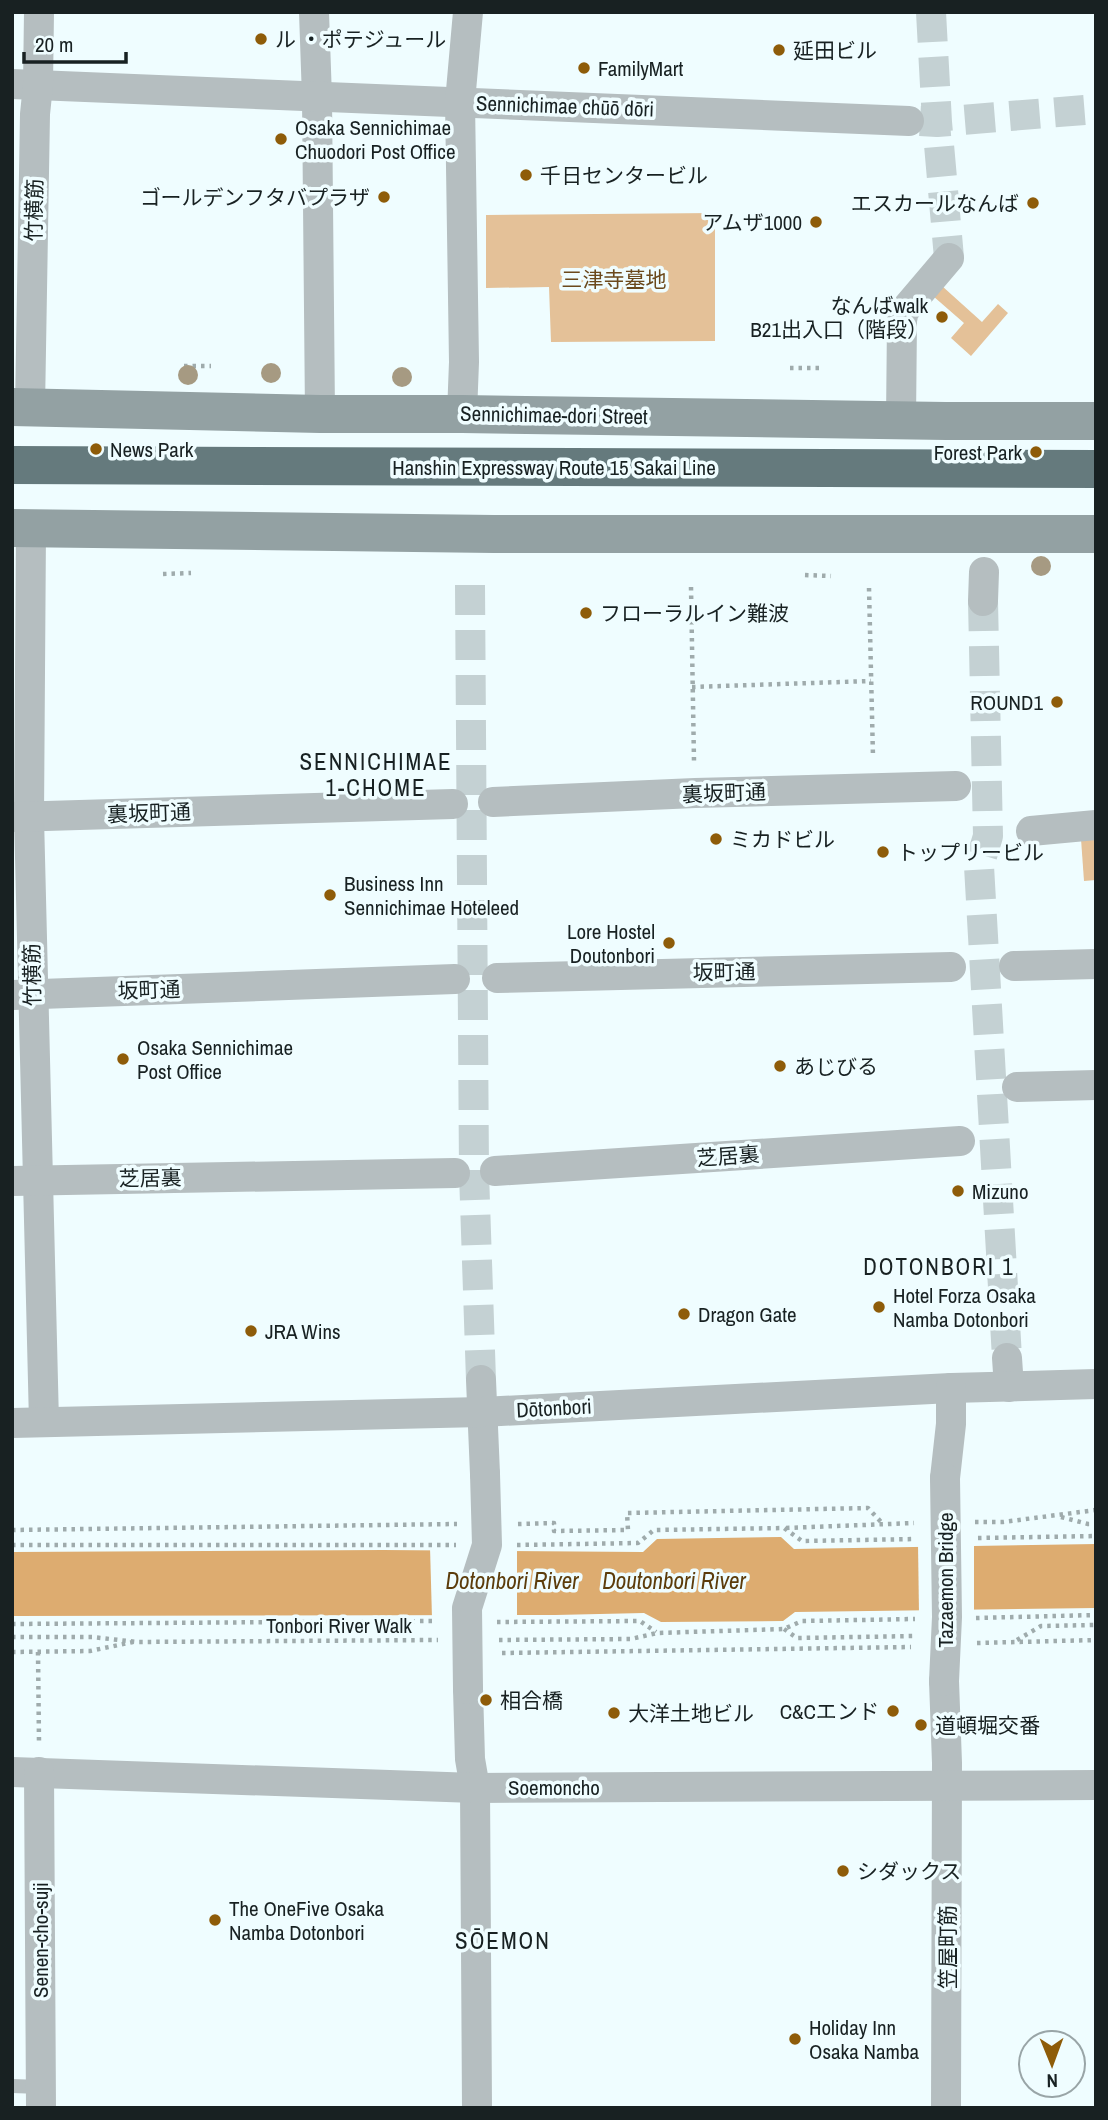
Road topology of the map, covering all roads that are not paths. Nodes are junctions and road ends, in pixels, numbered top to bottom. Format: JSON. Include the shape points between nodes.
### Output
{"nodes":[{"id":1,"x":39,"y":12,"type":"edge"},
{"id":2,"x":314,"y":12,"type":"edge"},
{"id":3,"x":468,"y":12,"type":"edge"},
{"id":4,"x":25,"y":84,"type":"edge"},
{"id":5,"x":317,"y":97,"type":"junction"},
{"id":6,"x":460,"y":102,"type":"junction"},
{"id":7,"x":909,"y":121,"type":"tunnel mouth"},
{"id":8,"x":949,"y":258,"type":"dead end"},
{"id":9,"x":21,"y":408,"type":"edge"},
{"id":10,"x":320,"y":414,"type":"junction"},
{"id":11,"x":462,"y":414,"type":"junction"},
{"id":12,"x":901,"y":420,"type":"junction"},
{"id":13,"x":1096,"y":421,"type":"edge"},
{"id":14,"x":12,"y":465,"type":"edge"},
{"id":15,"x":1096,"y":469,"type":"edge"},
{"id":16,"x":22,"y":528,"type":"edge"},
{"id":17,"x":1096,"y":534,"type":"edge"},
{"id":18,"x":956,"y":786,"type":"dead end"},
{"id":19,"x":493,"y":802,"type":"dead end"},
{"id":20,"x":453,"y":804,"type":"dead end"},
{"id":21,"x":20,"y":817,"type":"edge"},
{"id":22,"x":1096,"y":825,"type":"edge"},
{"id":23,"x":1031,"y":831,"type":"dead end"},
{"id":24,"x":1096,"y":964,"type":"edge"},
{"id":25,"x":1014,"y":966,"type":"dead end"},
{"id":26,"x":951,"y":967,"type":"dead end"},
{"id":27,"x":496,"y":978,"type":"dead end"},
{"id":28,"x":454,"y":979,"type":"dead end"},
{"id":29,"x":22,"y":995,"type":"edge"},
{"id":30,"x":1096,"y":1085,"type":"edge"},
{"id":31,"x":1017,"y":1087,"type":"dead end"},
{"id":32,"x":960,"y":1141,"type":"dead end"},
{"id":33,"x":495,"y":1171,"type":"dead end"},
{"id":34,"x":455,"y":1173,"type":"dead end"},
{"id":35,"x":25,"y":1180,"type":"edge"},
{"id":36,"x":481,"y":1380,"type":"tunnel mouth"},
{"id":37,"x":1096,"y":1384,"type":"edge"},
{"id":38,"x":951,"y":1388,"type":"junction"},
{"id":39,"x":482,"y":1412,"type":"junction"},
{"id":40,"x":44,"y":1422,"type":"junction"},
{"id":41,"x":12,"y":1423,"type":"edge"},
{"id":42,"x":26,"y":1772,"type":"edge"},
{"id":43,"x":1096,"y":1785,"type":"edge"},
{"id":44,"x":947,"y":1786,"type":"junction"},
{"id":45,"x":475,"y":1788,"type":"junction"},
{"id":46,"x":31,"y":2094,"type":"edge"},
{"id":47,"x":477,"y":2108,"type":"edge"},
{"id":48,"x":946,"y":2108,"type":"edge"}],
"edges":[{"from":1,"to":4,"type":"street","name":"竹横筋"},
{"from":2,"to":5,"type":"street"},
{"from":3,"to":6,"type":"street"},
{"from":4,"to":5,"type":"street","name":"Sennichimae chūō dōri"},
{"from":4,"to":9,"type":"street","name":"竹横筋","via":[[35,114]]},
{"from":5,"to":6,"type":"street","name":"Sennichimae chūō dōri"},
{"from":5,"to":10,"type":"street"},
{"from":6,"to":7,"type":"street","name":"Sennichimae chūō dōri"},
{"from":6,"to":11,"type":"street"},
{"from":8,"to":12,"type":"street","via":[[904,311]]},
{"from":9,"to":10,"type":"main road","name":"Sennichimae-dori Street"},
{"from":10,"to":11,"type":"main road","name":"Sennichimae-dori Street"},
{"from":11,"to":12,"type":"main road","name":"Sennichimae-dori Street"},
{"from":12,"to":13,"type":"main road","name":"Sennichimae-dori Street"},
{"from":14,"to":15,"type":"highway","name":"Hanshin Expressway Route 15 Sakai Line"},
{"from":16,"to":17,"type":"main road"},
{"from":16,"to":21,"type":"street","name":"竹横筋"},
{"from":18,"to":19,"type":"street","name":"裏坂町通"},
{"from":20,"to":21,"type":"street","name":"裏坂町通"},
{"from":21,"to":29,"type":"street","name":"竹横筋"},
{"from":22,"to":23,"type":"street"},
{"from":24,"to":25,"type":"street"},
{"from":26,"to":27,"type":"street","name":"坂町通"},
{"from":28,"to":29,"type":"street","name":"坂町通"},
{"from":29,"to":35,"type":"street","name":"竹横筋"},
{"from":30,"to":31,"type":"street"},
{"from":32,"to":33,"type":"street","name":"芝居裏"},
{"from":34,"to":35,"type":"street","name":"芝居裏"},
{"from":35,"to":40,"type":"street","name":"竹横筋"},
{"from":36,"to":39,"type":"street"},
{"from":37,"to":38,"type":"street","name":"Dōtonbori","via":[[1008,1373]]},
{"from":38,"to":39,"type":"street","name":"Dōtonbori"},
{"from":38,"to":44,"type":"street","name":"Tazaemon Bridge","bridge":true,"via":[[945,1478]]},
{"from":39,"to":40,"type":"street","name":"Dōtonbori"},
{"from":39,"to":45,"type":"street","bridge":true,"via":[[486,1545],[467,1608],[470,1759]]},
{"from":40,"to":41,"type":"street","name":"Dōtonbori"},
{"from":42,"to":45,"type":"street","name":"Soemoncho"},
{"from":42,"to":46,"type":"street","name":"Senen-cho-suji"},
{"from":43,"to":44,"type":"street","name":"Soemoncho"},
{"from":44,"to":45,"type":"street","name":"Soemoncho"},
{"from":44,"to":48,"type":"street","name":"笠屋町筋"},
{"from":45,"to":47,"type":"street"}]}
